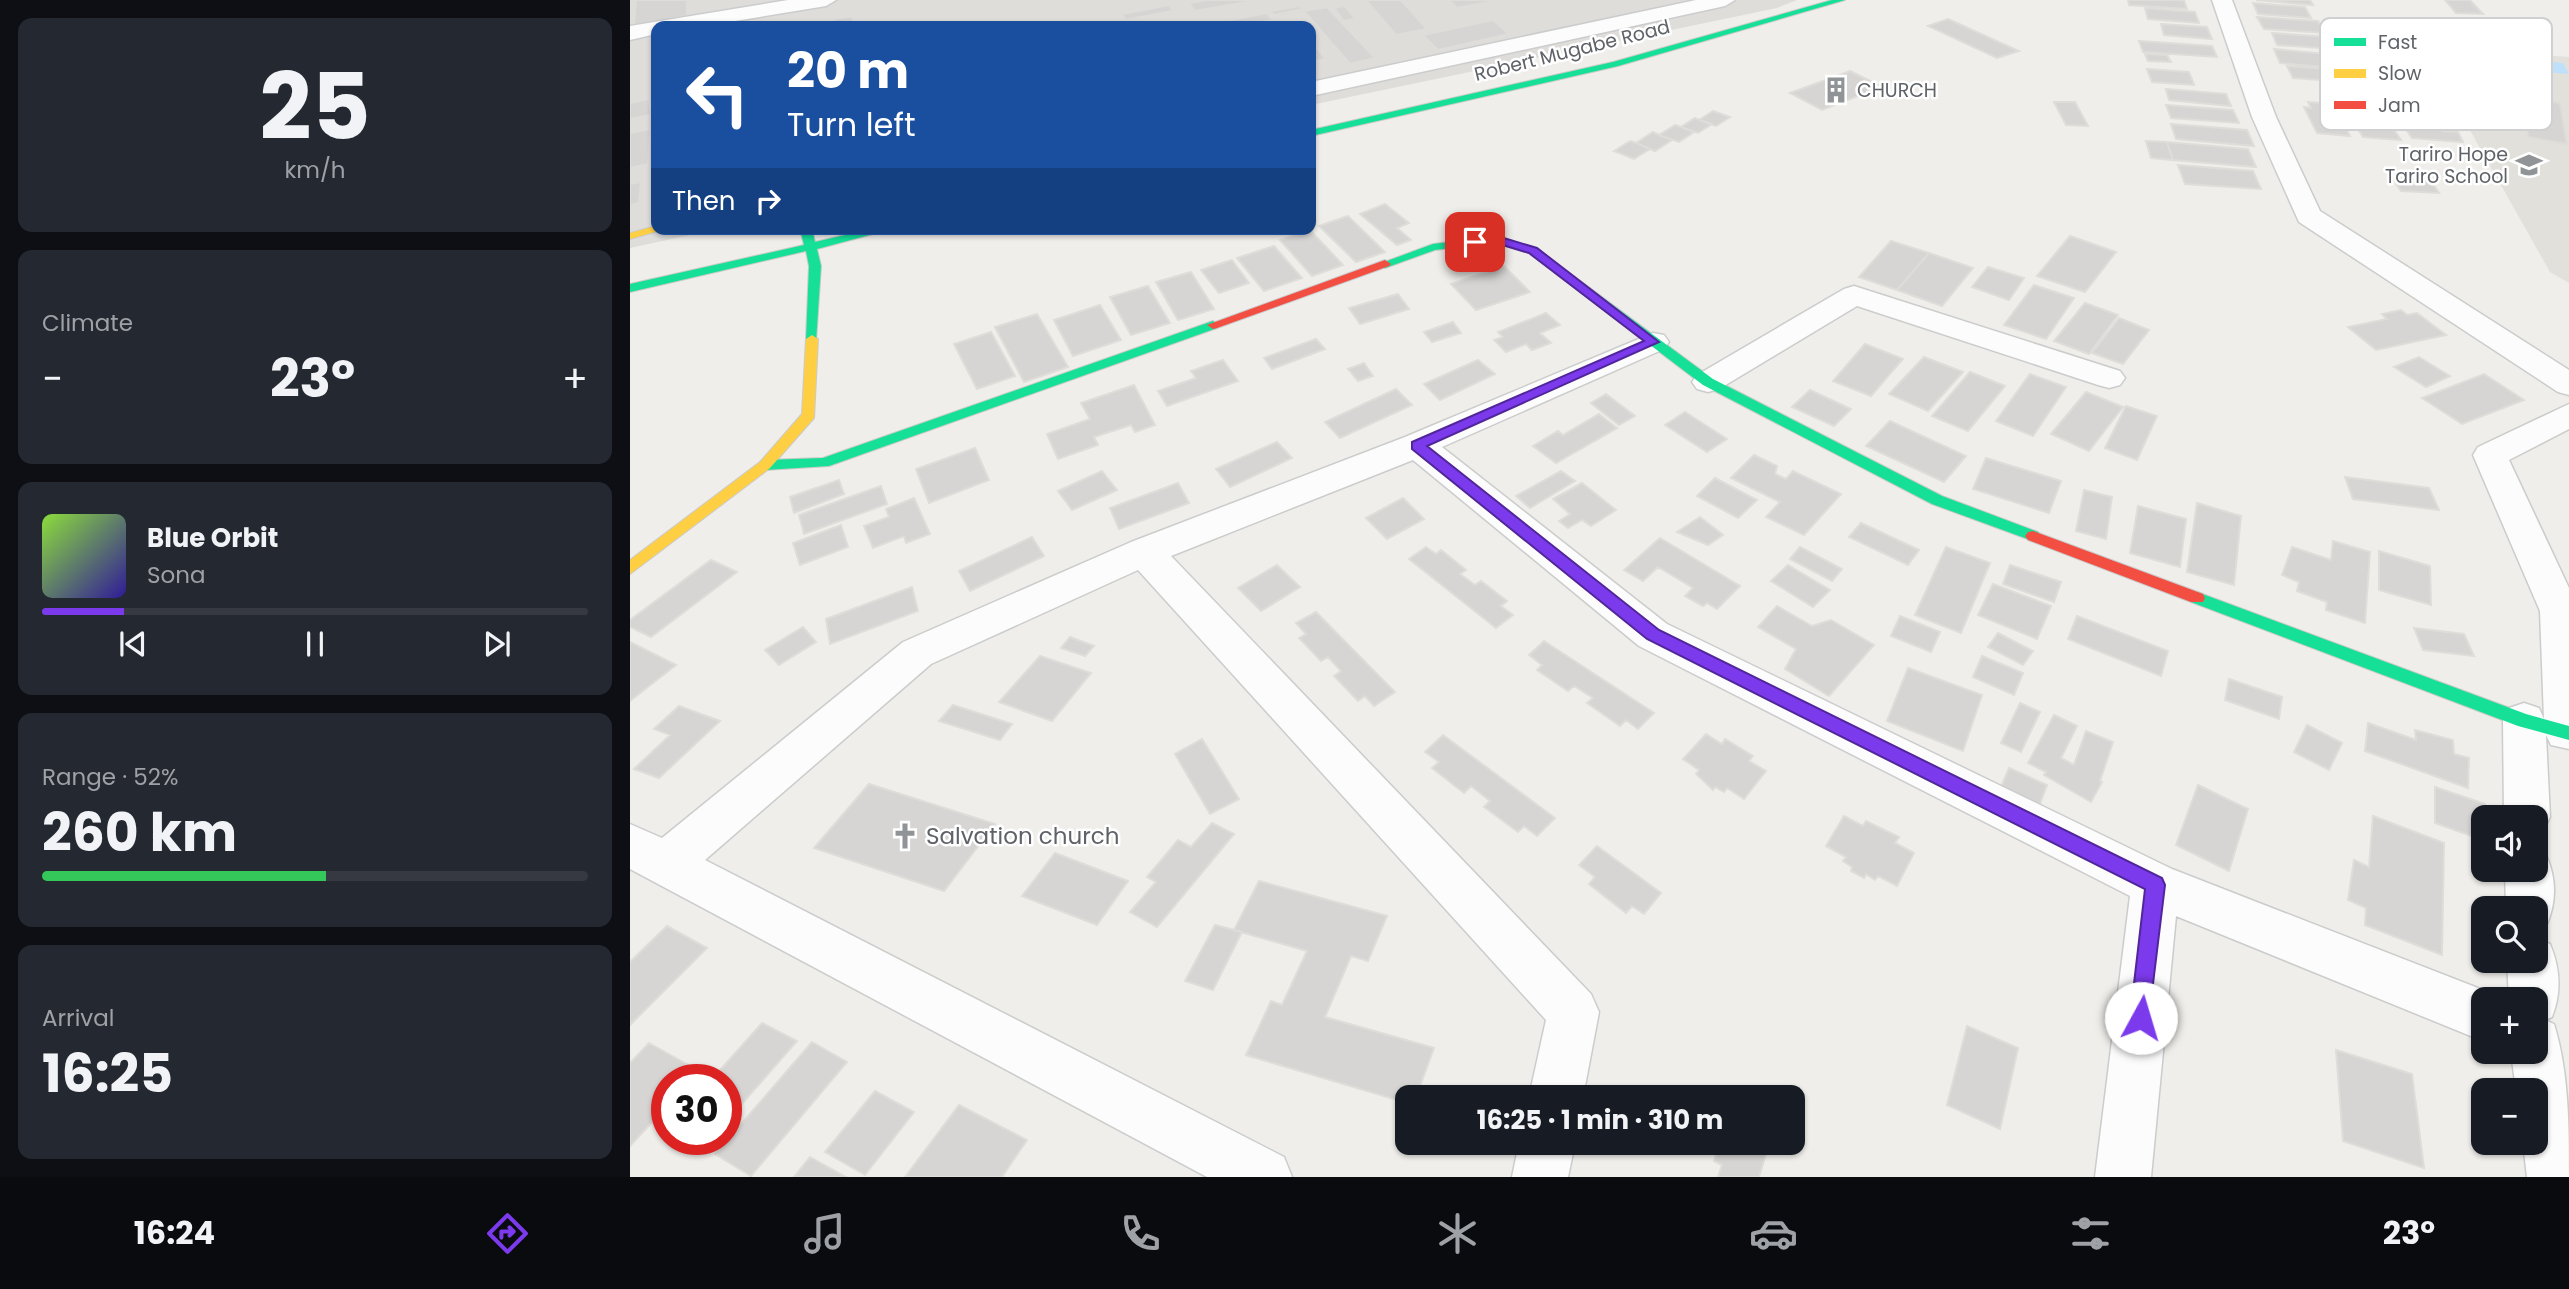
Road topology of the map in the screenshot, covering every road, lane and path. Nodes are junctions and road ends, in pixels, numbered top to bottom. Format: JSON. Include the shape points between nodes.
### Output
{"nodes":[{"id":1,"x":826,"y":0,"type":"edge"},
{"id":2,"x":1725,"y":0,"type":"edge"},
{"id":3,"x":1841,"y":0,"type":"edge"},
{"id":4,"x":2222,"y":0,"type":"edge"},
{"id":5,"x":698,"y":21,"type":"edge"},
{"id":6,"x":651,"y":29,"type":"edge"},
{"id":7,"x":630,"y":33,"type":"edge"},
{"id":8,"x":1316,"y":88,"type":"edge"},
{"id":9,"x":1316,"y":132,"type":"edge"},
{"id":10,"x":651,"y":231,"type":"edge"},
{"id":11,"x":808,"y":235,"type":"edge"},
{"id":12,"x":861,"y":235,"type":"edge"},
{"id":13,"x":630,"y":236,"type":"edge"},
{"id":14,"x":812,"y":246,"type":"junction"},
{"id":15,"x":630,"y":288,"type":"edge"},
{"id":16,"x":1653,"y":342,"type":"junction"},
{"id":17,"x":2109,"y":378,"type":"dead end"},
{"id":18,"x":1708,"y":382,"type":"junction"},
{"id":19,"x":2569,"y":385,"type":"edge"},
{"id":20,"x":2569,"y":415,"type":"edge"},
{"id":21,"x":1417,"y":445,"type":"junction"},
{"id":22,"x":765,"y":464,"type":"junction"},
{"id":23,"x":1144,"y":552,"type":"junction"},
{"id":24,"x":630,"y":568,"type":"edge"},
{"id":25,"x":2524,"y":721,"type":"junction"},
{"id":26,"x":2568,"y":732,"type":"edge"},
{"id":27,"x":2527,"y":805,"type":"edge"},
{"id":28,"x":648,"y":854,"type":"edge"},
{"id":29,"x":2155,"y":885,"type":"junction"},
{"id":30,"x":2471,"y":1010,"type":"edge"},
{"id":31,"x":2539,"y":1064,"type":"edge"},
{"id":32,"x":1558,"y":1085,"type":"edge"},
{"id":33,"x":1545,"y":1155,"type":"edge"},
{"id":34,"x":1264,"y":1177,"type":"edge"},
{"id":35,"x":1540,"y":1177,"type":"edge"},
{"id":36,"x":2123,"y":1177,"type":"edge"},
{"id":37,"x":2556,"y":1177,"type":"edge"}],
"edges":[{"from":1,"to":5,"type":"street"},
{"from":2,"to":8,"type":"street"},
{"from":3,"to":9,"type":"street","name":"Robert Mugabe Road","via":[[1615,64]]},
{"from":4,"to":19,"type":"street","via":[[2264,117],[2309,216]]},
{"from":6,"to":7,"type":"street"},
{"from":10,"to":13,"type":"street"},
{"from":11,"to":14,"type":"street"},
{"from":12,"to":14,"type":"street"},
{"from":14,"to":15,"type":"street"},
{"from":14,"to":22,"type":"street","via":[[809,415]]},
{"from":16,"to":18,"type":"street"},
{"from":16,"to":21,"type":"street"},
{"from":16,"to":22,"type":"street","via":[[1533,251],[1497,239],[1433,247],[824,463]]},
{"from":17,"to":18,"type":"street","via":[[1854,295]]},
{"from":18,"to":25,"type":"street","via":[[1937,500]]},
{"from":20,"to":26,"type":"street","via":[[2490,455],[2560,611]]},
{"from":21,"to":23,"type":"street"},
{"from":21,"to":29,"type":"street","via":[[1653,635]]},
{"from":22,"to":24,"type":"street"},
{"from":23,"to":28,"type":"street","via":[[917,653]]},
{"from":23,"to":32,"type":"street","via":[[1573,1012]]},
{"from":25,"to":26,"type":"street"},
{"from":25,"to":27,"type":"street"},
{"from":28,"to":34,"type":"street"},
{"from":29,"to":30,"type":"street"},
{"from":29,"to":36,"type":"street"},
{"from":31,"to":37,"type":"street"},
{"from":33,"to":35,"type":"street"}]}
